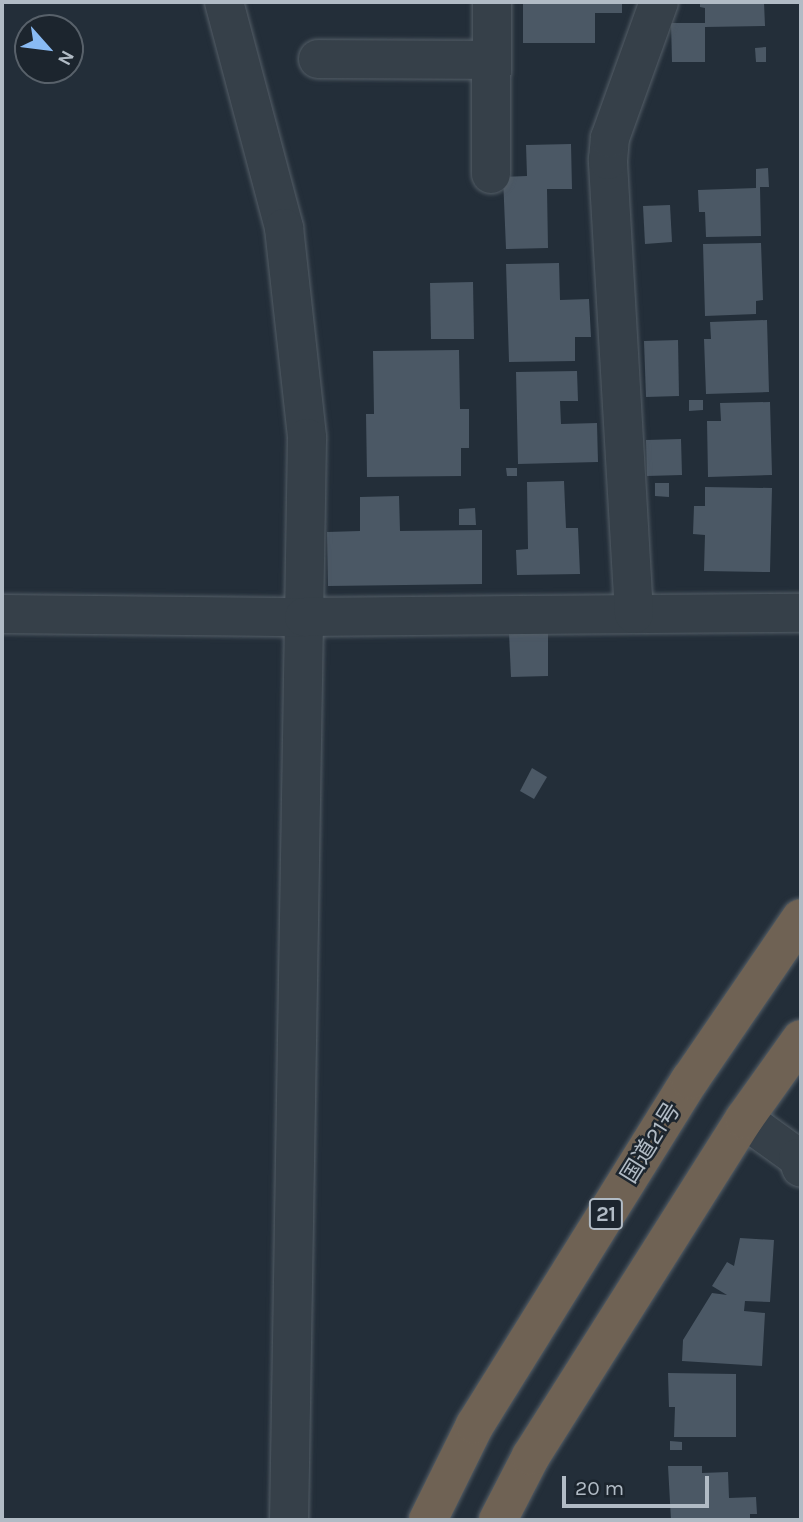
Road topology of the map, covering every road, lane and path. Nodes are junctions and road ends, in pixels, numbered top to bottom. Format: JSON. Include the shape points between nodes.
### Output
{"nodes":[{"id":1,"x":224,"y":2,"type":"edge"},
{"id":2,"x":492,"y":2,"type":"edge"},
{"id":3,"x":659,"y":2,"type":"edge"},
{"id":4,"x":318,"y":59,"type":"dead end"},
{"id":5,"x":492,"y":60,"type":"junction"},
{"id":6,"x":491,"y":174,"type":"dead end"},
{"id":7,"x":801,"y":612,"type":"edge"},
{"id":8,"x":2,"y":614,"type":"edge"},
{"id":9,"x":634,"y":614,"type":"junction"},
{"id":10,"x":304,"y":617,"type":"junction"},
{"id":11,"x":801,"y":918,"type":"edge"},
{"id":12,"x":801,"y":1039,"type":"edge"},
{"id":13,"x":744,"y":1119,"type":"junction"},
{"id":14,"x":801,"y":1168,"type":"edge"},
{"id":15,"x":289,"y":1520,"type":"edge"},
{"id":16,"x":428,"y":1520,"type":"edge"},
{"id":17,"x":498,"y":1520,"type":"edge"}],
"edges":[{"from":1,"to":10,"type":"street","via":[[284,228],[307,438]]},
{"from":2,"to":5,"type":"street"},
{"from":3,"to":9,"type":"street","via":[[610,138],[608,160]]},
{"from":4,"to":5,"type":"street"},
{"from":5,"to":6,"type":"street"},
{"from":7,"to":9,"type":"street"},
{"from":8,"to":10,"type":"street"},
{"from":9,"to":10,"type":"street"},
{"from":10,"to":15,"type":"street"},
{"from":11,"to":16,"type":"highway","name":"国道21号","number":"21","via":[[690,1080],[475,1425]]},
{"from":12,"to":13,"type":"highway"},
{"from":13,"to":14,"type":"street","via":[[798,1158]]},
{"from":13,"to":17,"type":"highway","via":[[531,1456]]}]}
